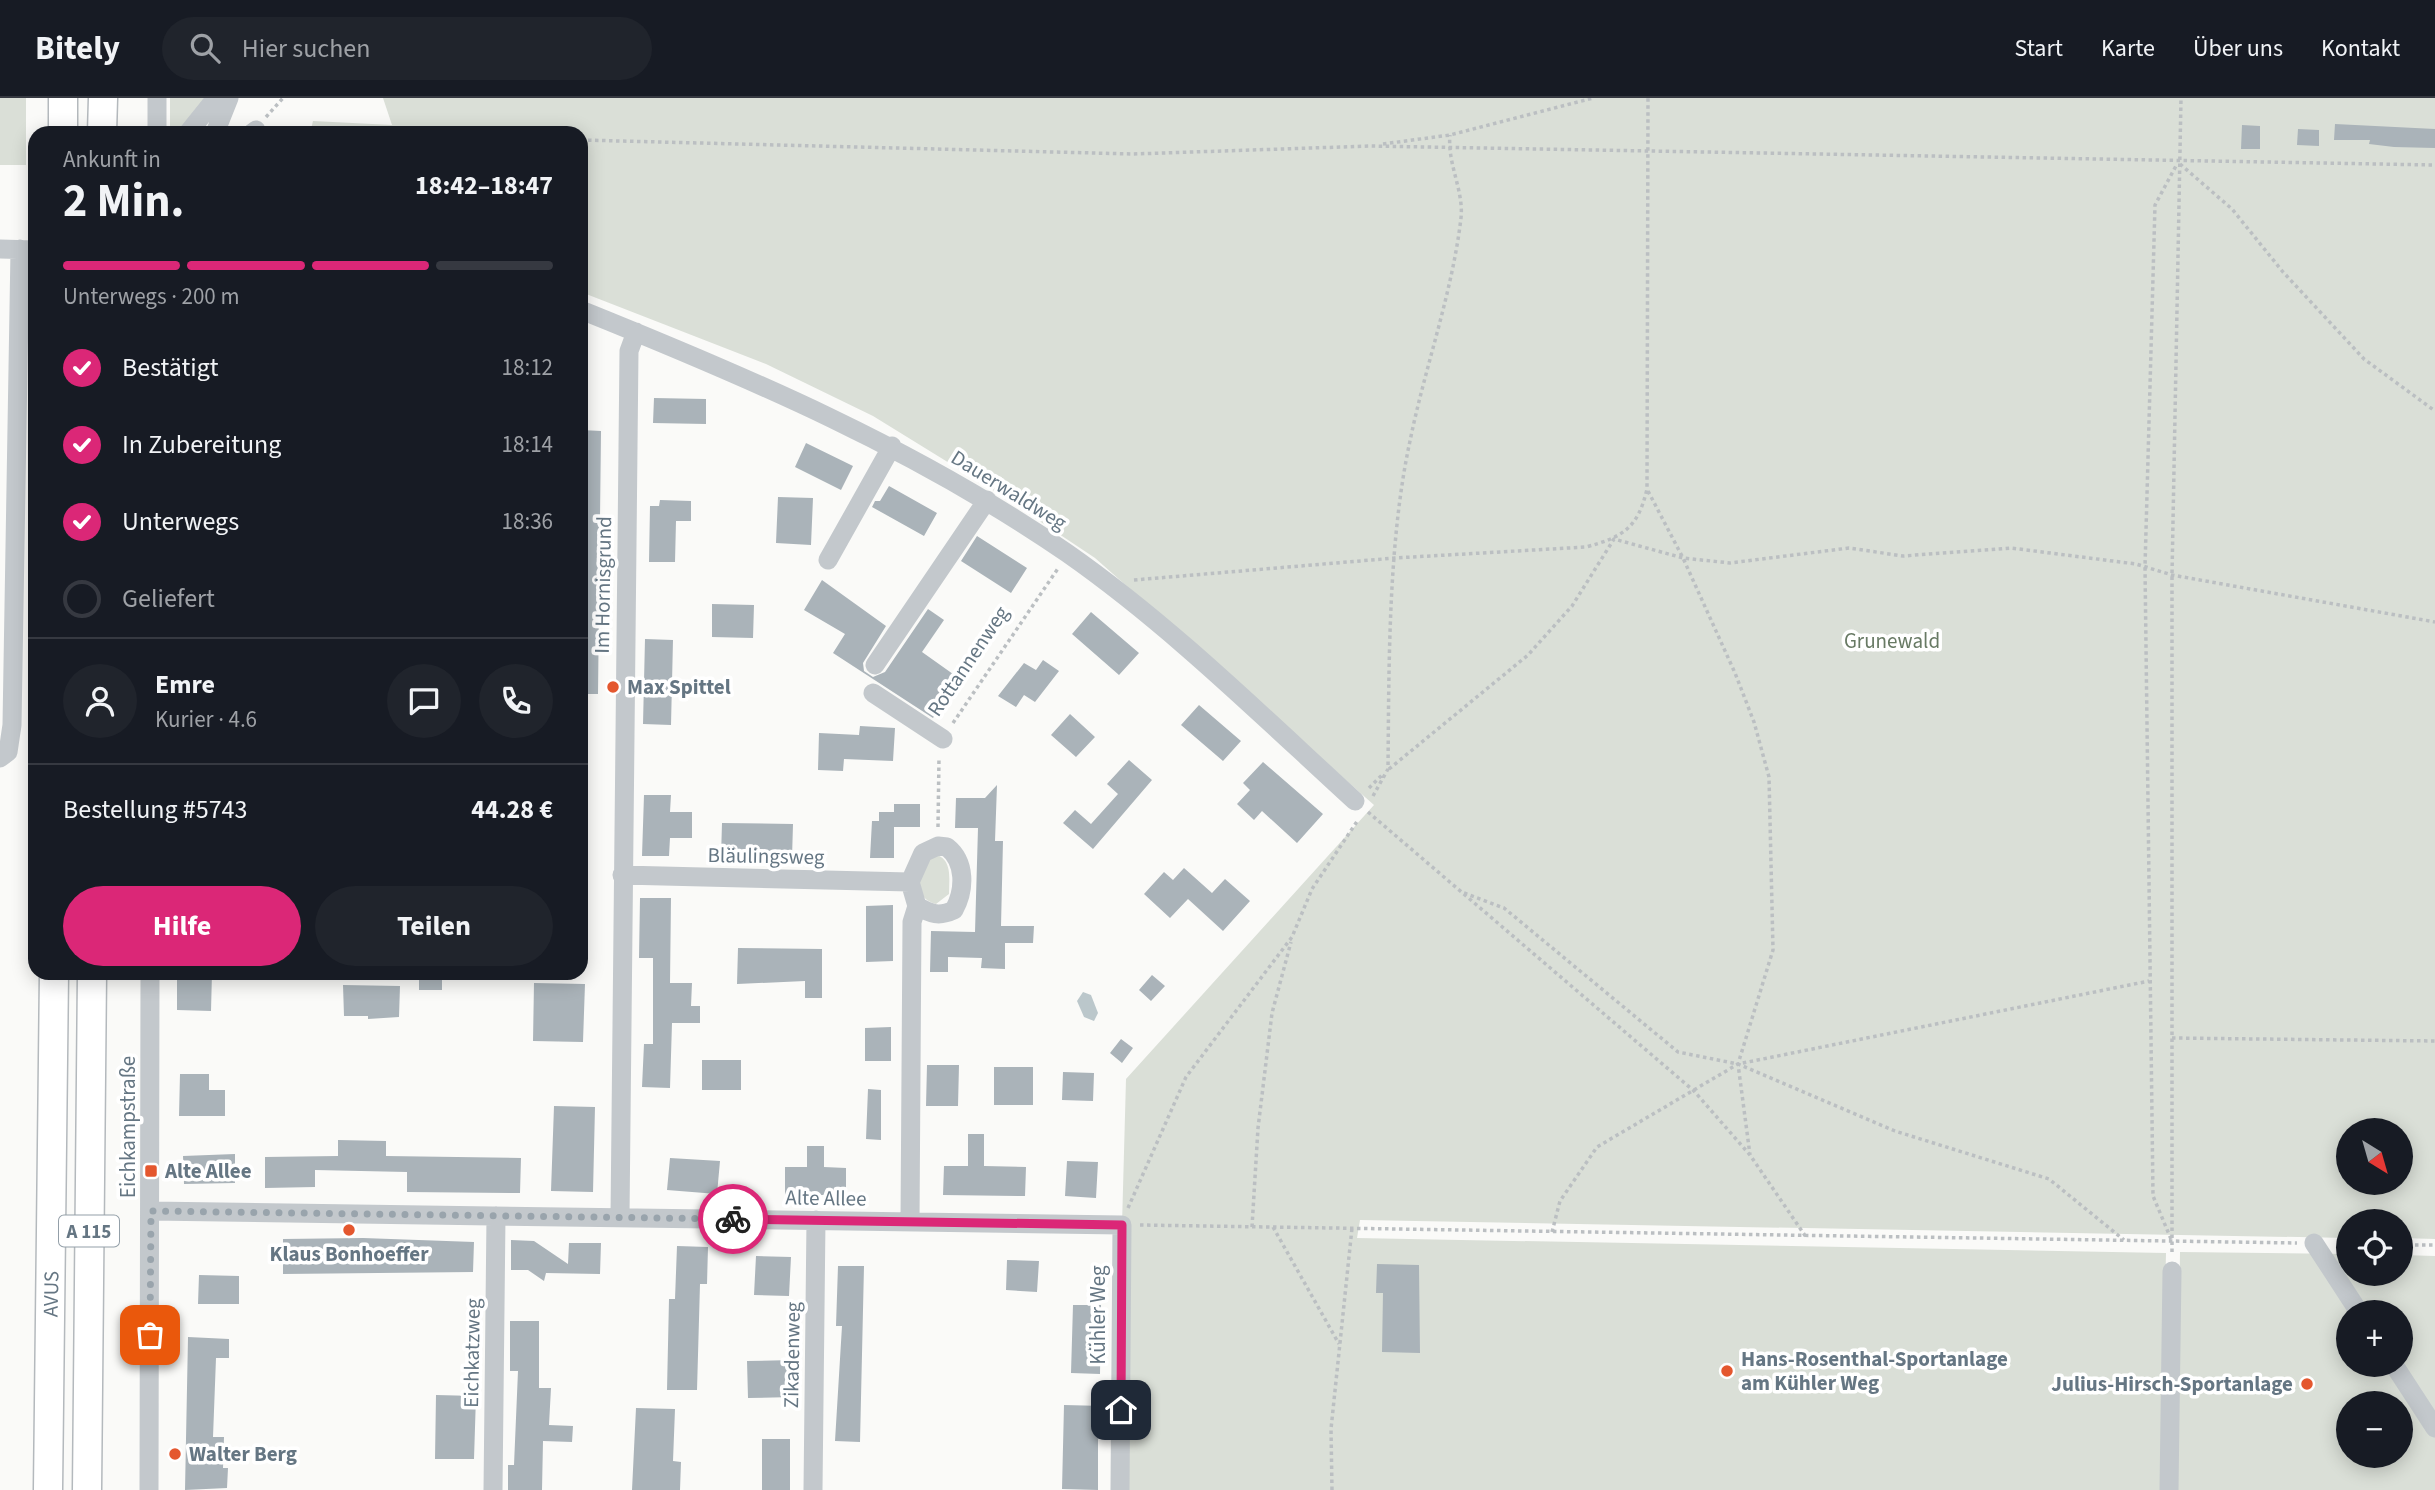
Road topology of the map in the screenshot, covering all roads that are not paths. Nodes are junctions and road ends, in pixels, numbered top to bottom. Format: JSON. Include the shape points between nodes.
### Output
{"nodes":[{"id":1,"x":63,"y":98,"type":"edge"},
{"id":2,"x":103,"y":98,"type":"edge"},
{"id":3,"x":157,"y":98,"type":"edge"},
{"id":4,"x":216,"y":98,"type":"edge"},
{"id":5,"x":229,"y":98,"type":"edge"},
{"id":6,"x":63,"y":126,"type":"edge"},
{"id":7,"x":102,"y":126,"type":"edge"},
{"id":8,"x":157,"y":126,"type":"edge"},
{"id":9,"x":194,"y":126,"type":"edge"},
{"id":10,"x":218,"y":126,"type":"edge"},
{"id":11,"x":18,"y":249,"type":"edge"},
{"id":12,"x":588,"y":313,"type":"edge"},
{"id":13,"x":636,"y":332,"type":"junction"},
{"id":14,"x":892,"y":446,"type":"junction"},
{"id":15,"x":987,"y":500,"type":"junction"},
{"id":16,"x":828,"y":560,"type":"dead end"},
{"id":17,"x":875,"y":665,"type":"dead end"},
{"id":18,"x":873,"y":693,"type":"dead end"},
{"id":19,"x":943,"y":739,"type":"road end"},
{"id":20,"x":0,"y":758,"type":"edge"},
{"id":21,"x":1360,"y":805,"type":"road end"},
{"id":22,"x":622,"y":875,"type":"junction"},
{"id":23,"x":910,"y":882,"type":"junction"},
{"id":24,"x":917,"y":906,"type":"junction"},
{"id":25,"x":54,"y":980,"type":"edge"},
{"id":26,"x":92,"y":980,"type":"edge"},
{"id":27,"x":150,"y":980,"type":"edge"},
{"id":28,"x":151,"y":1211,"type":"junction"},
{"id":29,"x":496,"y":1216,"type":"junction"},
{"id":30,"x":620,"y":1217,"type":"junction"},
{"id":31,"x":816,"y":1220,"type":"junction"},
{"id":32,"x":910,"y":1222,"type":"junction"},
{"id":33,"x":1122,"y":1225,"type":"joint"},
{"id":34,"x":2314,"y":1243,"type":"road end"},
{"id":35,"x":2172,"y":1271,"type":"dead end"},
{"id":36,"x":2351,"y":1300,"type":"edge"},
{"id":37,"x":2401,"y":1377,"type":"edge"},
{"id":38,"x":2435,"y":1428,"type":"edge"},
{"id":39,"x":48,"y":1490,"type":"edge"},
{"id":40,"x":87,"y":1490,"type":"edge"},
{"id":41,"x":149,"y":1490,"type":"edge"},
{"id":42,"x":493,"y":1490,"type":"edge"},
{"id":43,"x":813,"y":1490,"type":"edge"},
{"id":44,"x":1121,"y":1490,"type":"edge"},
{"id":45,"x":2169,"y":1490,"type":"edge"}],
"edges":[{"from":1,"to":6,"type":"highway"},
{"from":2,"to":7,"type":"highway"},
{"from":3,"to":8,"type":"street"},
{"from":4,"to":9,"type":"street"},
{"from":5,"to":10,"type":"street"},
{"from":11,"to":20,"type":"street","via":[[12,725],[8,752]]},
{"from":12,"to":13,"type":"street","name":"Dauerwaldweg"},
{"from":13,"to":14,"type":"street","name":"Dauerwaldweg","via":[[764,384]]},
{"from":13,"to":22,"type":"street","name":"Im Hornisgrund","via":[[629,351]]},
{"from":14,"to":15,"type":"street","name":"Dauerwaldweg"},
{"from":14,"to":16,"type":"street"},
{"from":15,"to":17,"type":"street"},
{"from":15,"to":21,"type":"street","name":"Dauerwaldweg","via":[[1107,583]]},
{"from":18,"to":19,"type":"street"},
{"from":22,"to":23,"type":"street","name":"Bläulingsweg"},
{"from":22,"to":30,"type":"street","name":"Im Hornisgrund"},
{"from":23,"to":24,"type":"street"},
{"from":23,"to":24,"type":"street","via":[[923,853],[938,846],[947,847],[960,862],[962,887],[954,910],[940,915]]},
{"from":24,"to":32,"type":"street","via":[[912,922]]},
{"from":25,"to":39,"type":"highway","name":"AVUS","number":"A 115"},
{"from":26,"to":40,"type":"highway","name":"AVUS","number":"A 115"},
{"from":27,"to":28,"type":"street","name":"Eichkampstraße"},
{"from":28,"to":29,"type":"street","name":"Alte Allee"},
{"from":28,"to":41,"type":"street","name":"Eichkampstraße"},
{"from":29,"to":30,"type":"street","name":"Alte Allee"},
{"from":29,"to":42,"type":"street","name":"Eichkatzweg"},
{"from":30,"to":31,"type":"street","name":"Alte Allee"},
{"from":31,"to":32,"type":"street","name":"Alte Allee"},
{"from":31,"to":43,"type":"street","name":"Zikadenweg"},
{"from":32,"to":33,"type":"street","name":"Alte Allee"},
{"from":33,"to":44,"type":"street","name":"Kühler Weg"},
{"from":34,"to":36,"type":"street"},
{"from":35,"to":45,"type":"street"},
{"from":37,"to":38,"type":"street"}]}
